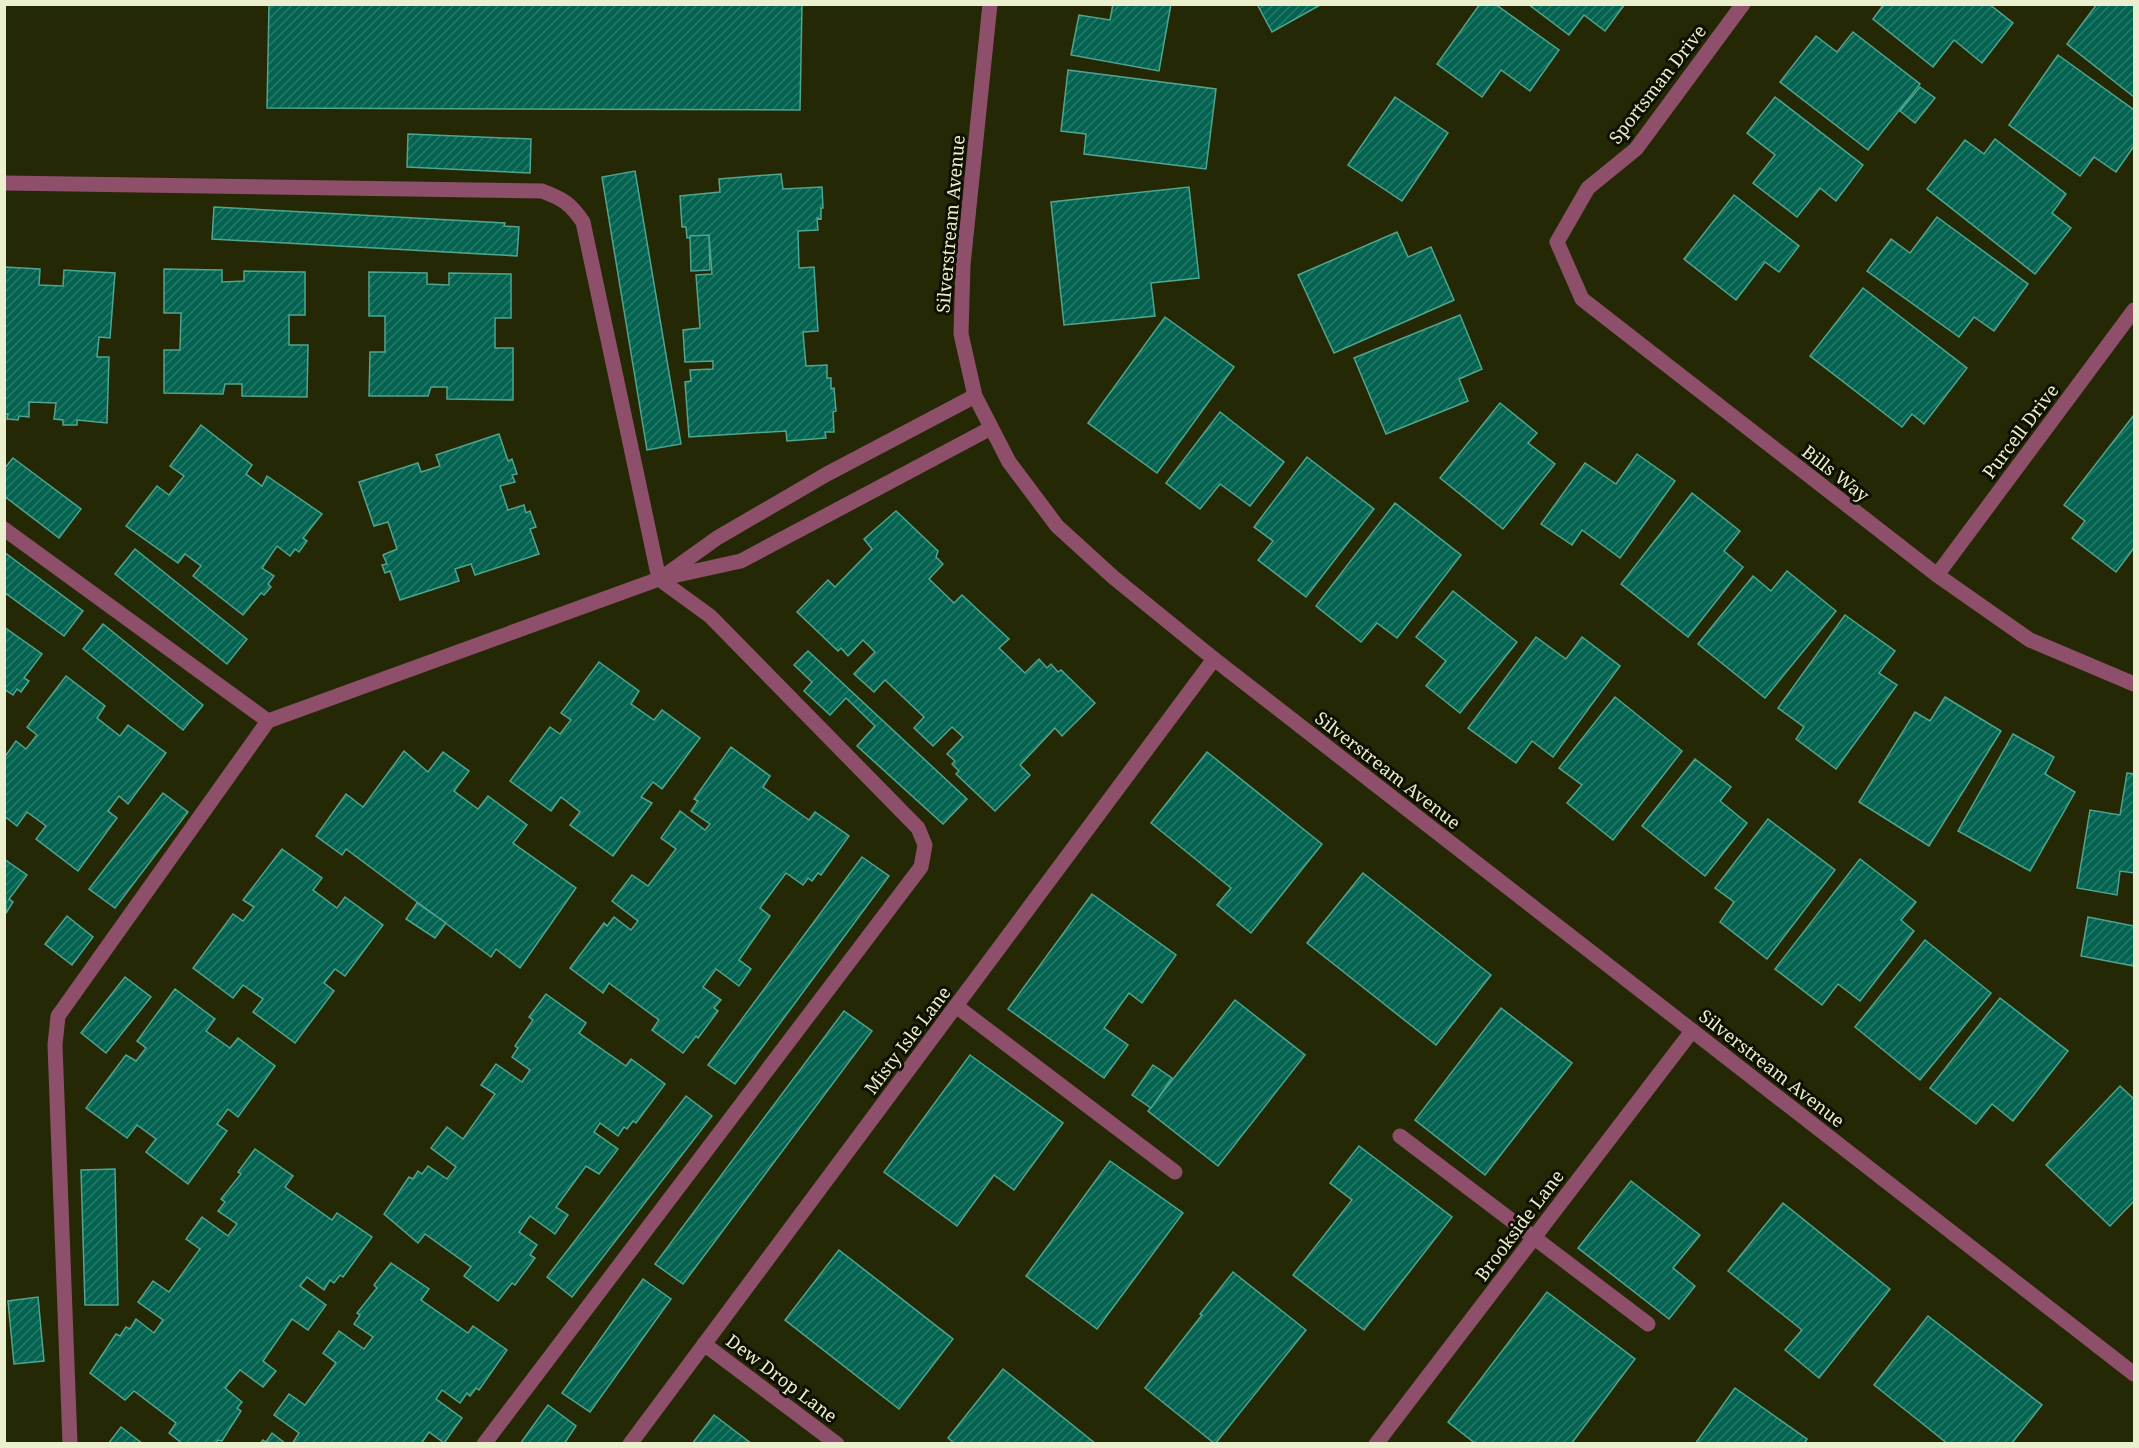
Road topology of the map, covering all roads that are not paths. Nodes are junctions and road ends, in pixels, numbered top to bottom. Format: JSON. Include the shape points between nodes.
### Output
{"nodes":[{"id":1,"x":990,"y":4,"type":"edge"},
{"id":2,"x":1743,"y":4,"type":"edge"},
{"id":3,"x":4,"y":183,"type":"edge"},
{"id":4,"x":1557,"y":242,"type":"joint"},
{"id":5,"x":2134,"y":310,"type":"edge"},
{"id":6,"x":975,"y":396,"type":"junction"},
{"id":7,"x":992,"y":428,"type":"junction"},
{"id":8,"x":4,"y":529,"type":"edge"},
{"id":9,"x":1937,"y":575,"type":"junction"},
{"id":10,"x":659,"y":579,"type":"junction"},
{"id":11,"x":1214,"y":659,"type":"junction"},
{"id":12,"x":2134,"y":684,"type":"edge"},
{"id":13,"x":268,"y":722,"type":"junction"},
{"id":14,"x":956,"y":1006,"type":"junction"},
{"id":15,"x":1692,"y":1031,"type":"junction"},
{"id":16,"x":1400,"y":1136,"type":"dead end"},
{"id":17,"x":1175,"y":1172,"type":"dead end"},
{"id":18,"x":1533,"y":1238,"type":"junction"},
{"id":19,"x":1648,"y":1324,"type":"dead end"},
{"id":20,"x":704,"y":1344,"type":"junction"},
{"id":21,"x":2134,"y":1374,"type":"edge"},
{"id":22,"x":70,"y":1443,"type":"edge"},
{"id":23,"x":484,"y":1443,"type":"edge"},
{"id":24,"x":630,"y":1443,"type":"edge"},
{"id":25,"x":837,"y":1443,"type":"edge"},
{"id":26,"x":1376,"y":1443,"type":"edge"}],
"edges":[{"from":1,"to":6,"type":"street","name":"Silverstream Avenue","via":[[963,276],[961,334]]},
{"from":2,"to":4,"type":"street","name":"Sportsman Drive","via":[[1636,149],[1588,188]]},
{"from":3,"to":10,"type":"street","via":[[542,191],[561,198],[583,222]]},
{"from":4,"to":9,"type":"street","name":"Bills Way","via":[[1582,299]]},
{"from":5,"to":9,"type":"street","name":"Purcell Drive"},
{"from":6,"to":7,"type":"street","name":"Silverstream Avenue"},
{"from":6,"to":10,"type":"street","via":[[817,480],[717,538]]},
{"from":7,"to":10,"type":"street","via":[[741,561]]},
{"from":7,"to":11,"type":"street","name":"Silverstream Avenue","via":[[1009,462],[1057,526]]},
{"from":8,"to":13,"type":"street"},
{"from":9,"to":12,"type":"street","name":"Bills Way","via":[[2030,640]]},
{"from":10,"to":13,"type":"street"},
{"from":10,"to":23,"type":"street","via":[[710,616],[918,828],[925,845],[921,867]]},
{"from":11,"to":14,"type":"street","name":"Misty Isle Lane"},
{"from":11,"to":15,"type":"street","name":"Silverstream Avenue"},
{"from":13,"to":22,"type":"street","via":[[58,1016],[56,1057]]},
{"from":14,"to":17,"type":"street"},
{"from":14,"to":20,"type":"street","name":"Misty Isle Lane"},
{"from":15,"to":18,"type":"street","name":"Brookside Lane"},
{"from":15,"to":21,"type":"street","name":"Silverstream Avenue"},
{"from":16,"to":18,"type":"street"},
{"from":18,"to":19,"type":"street"},
{"from":18,"to":26,"type":"street","name":"Brookside Lane"},
{"from":20,"to":24,"type":"street","name":"Misty Isle Lane"},
{"from":20,"to":25,"type":"street","name":"Dew Drop Lane"}]}
